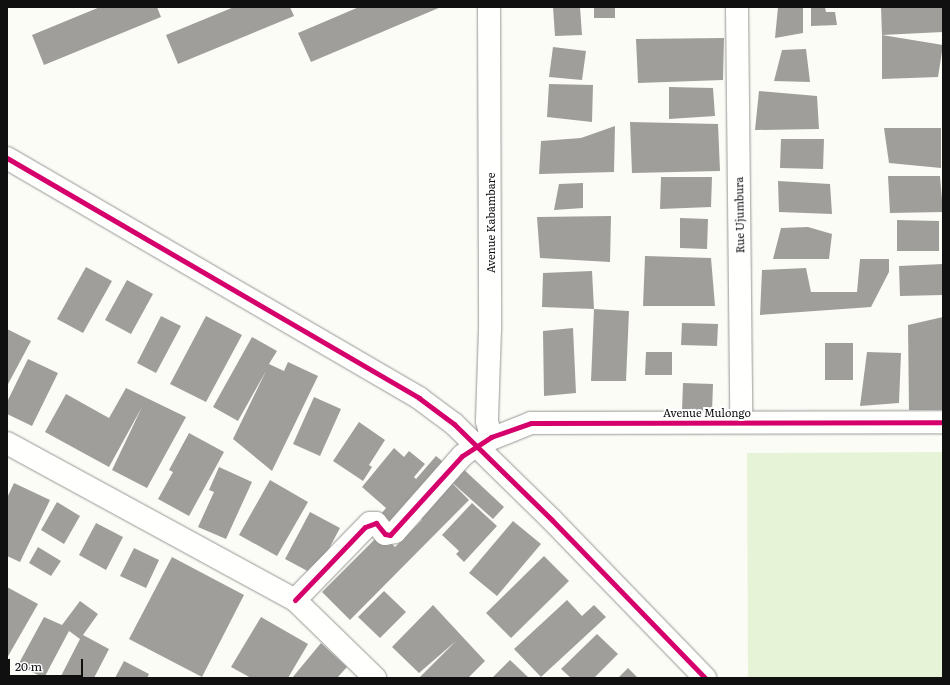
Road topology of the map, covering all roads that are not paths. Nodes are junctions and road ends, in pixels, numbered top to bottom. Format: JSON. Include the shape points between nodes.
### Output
{"nodes":[{"id":1,"x":489,"y":7,"type":"edge"},
{"id":2,"x":737,"y":7,"type":"edge"},
{"id":3,"x":7,"y":158,"type":"edge"},
{"id":4,"x":741,"y":422,"type":"junction"},
{"id":5,"x":943,"y":422,"type":"edge"},
{"id":6,"x":484,"y":441,"type":"junction"},
{"id":7,"x":7,"y":443,"type":"edge"},
{"id":8,"x":295,"y":600,"type":"junction"},
{"id":9,"x":375,"y":678,"type":"edge"},
{"id":10,"x":705,"y":678,"type":"edge"}],
"edges":[{"from":1,"to":6,"type":"street","name":"Avenue Kabambare","via":[[490,329]]},
{"from":2,"to":4,"type":"street","name":"Rue Ujumbura"},
{"from":3,"to":6,"type":"street","via":[[419,398],[454,424]]},
{"from":4,"to":5,"type":"street","name":"Avenue Mulongo"},
{"from":4,"to":6,"type":"street","name":"Avenue Mulongo","via":[[531,423]]},
{"from":6,"to":8,"type":"street","name":"Avenue Mulongo","via":[[462,456],[394,532],[386,534],[376,523],[370,523]]},
{"from":6,"to":10,"type":"street","via":[[552,520]]},
{"from":7,"to":8,"type":"street"},
{"from":8,"to":9,"type":"street"}]}
